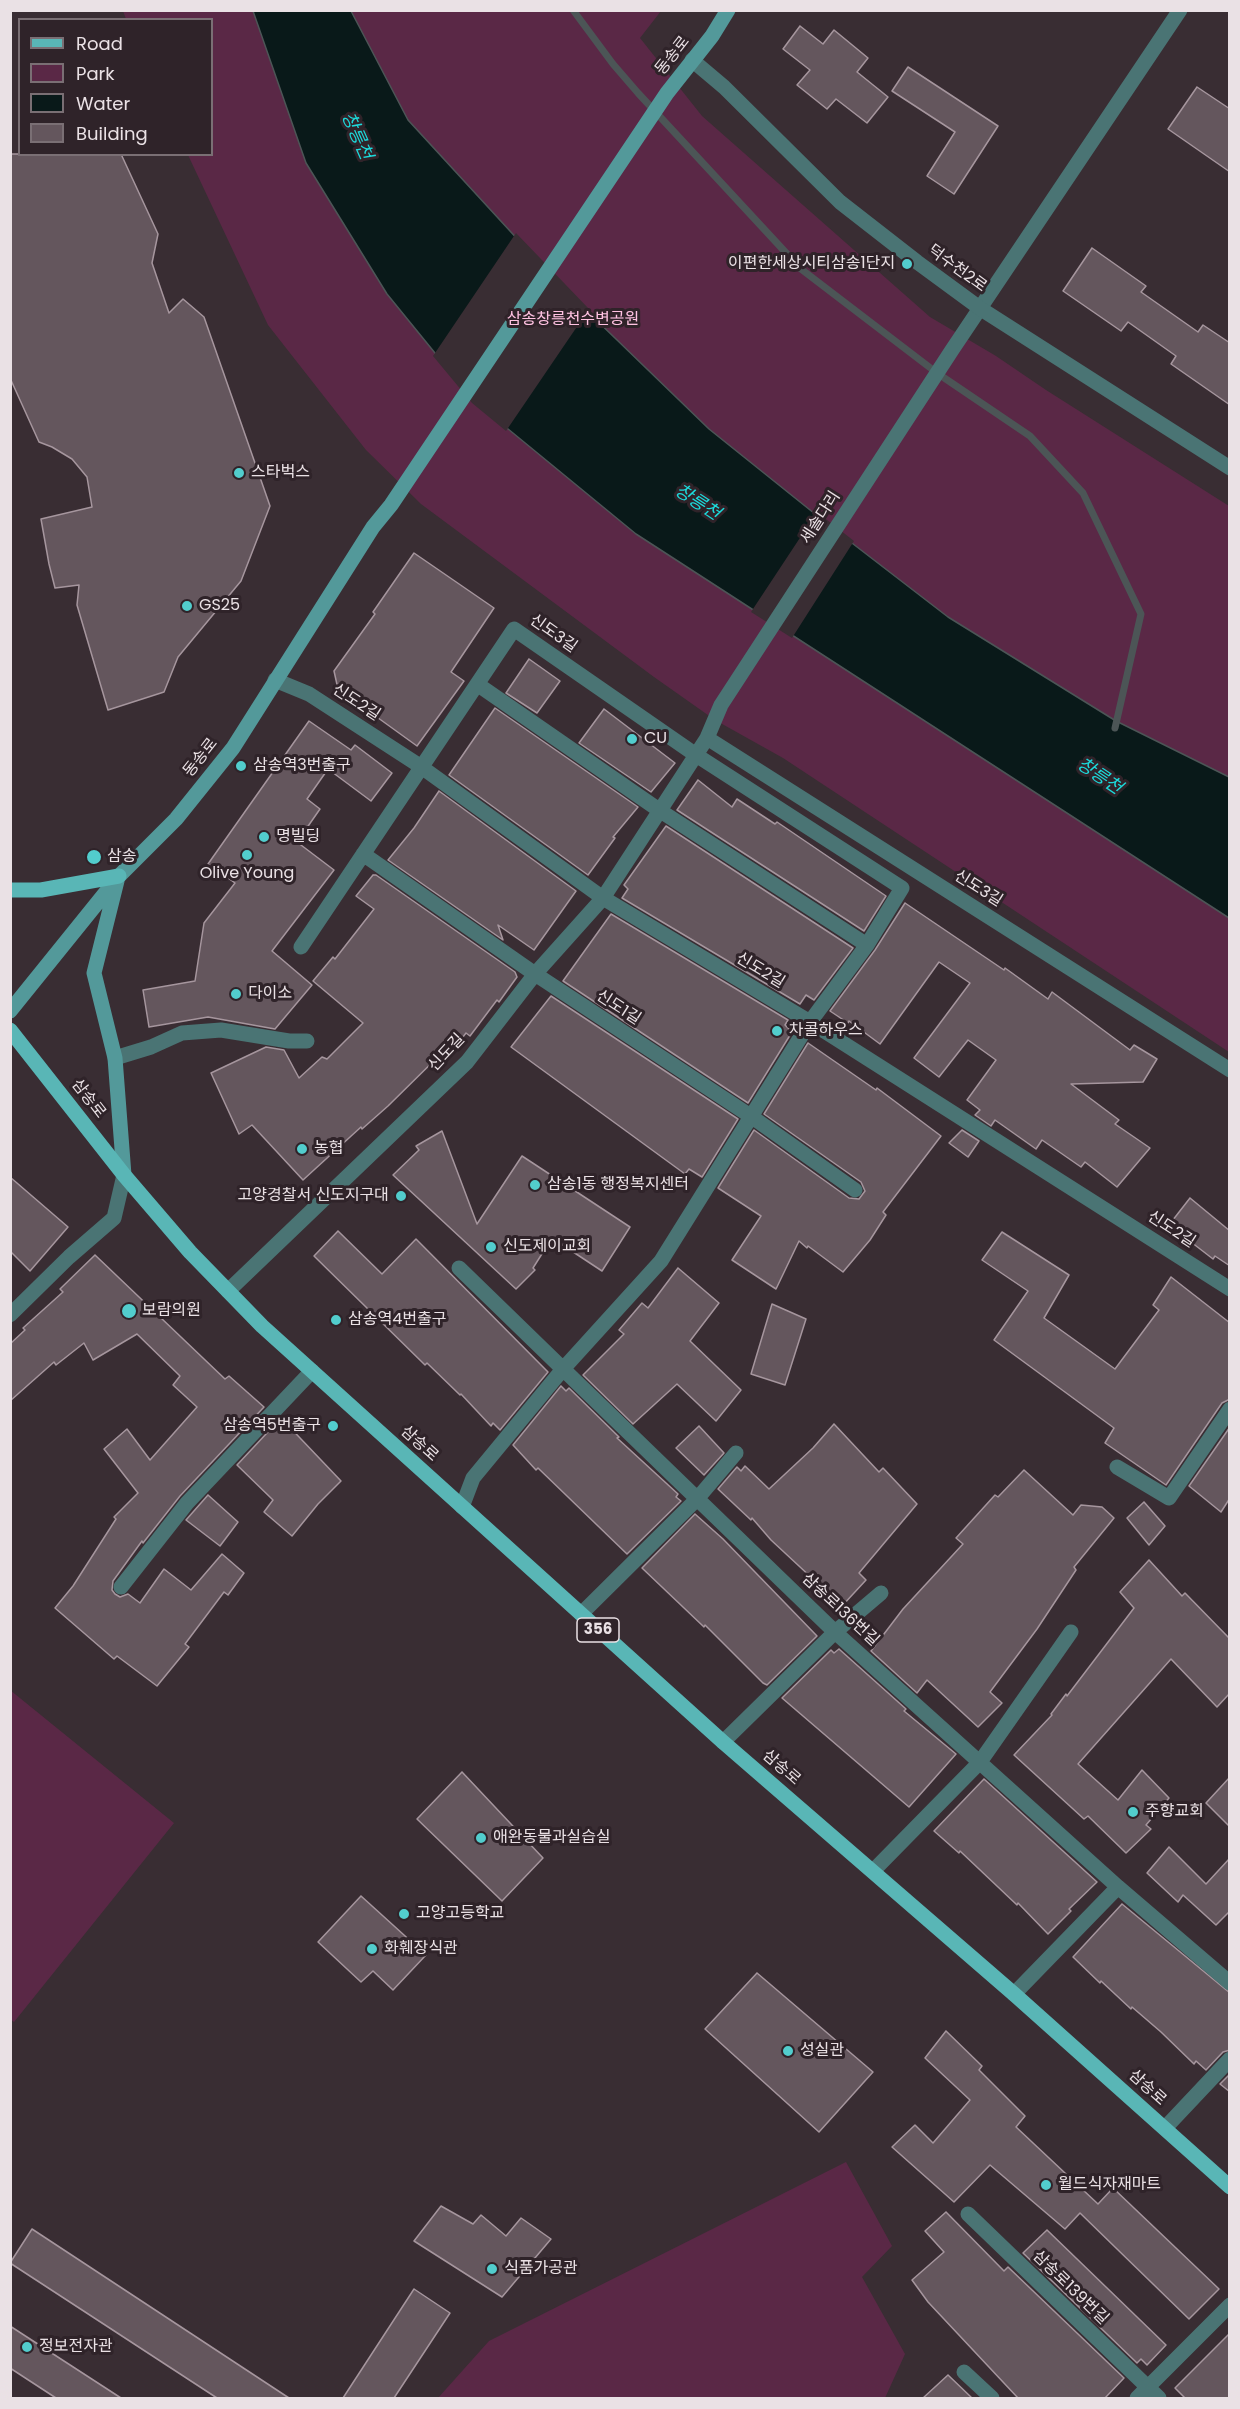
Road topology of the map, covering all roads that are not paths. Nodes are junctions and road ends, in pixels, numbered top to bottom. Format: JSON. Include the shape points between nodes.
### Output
{"nodes":[{"id":1,"x":728,"y":10,"type":"edge"},
{"id":2,"x":1180,"y":10,"type":"edge"},
{"id":3,"x":692,"y":60,"type":"junction"},
{"id":4,"x":981,"y":309,"type":"junction"},
{"id":5,"x":1230,"y":468,"type":"edge"},
{"id":6,"x":275,"y":680,"type":"junction"},
{"id":7,"x":477,"y":684,"type":"junction"},
{"id":8,"x":721,"y":705,"type":"joint"},
{"id":9,"x":707,"y":738,"type":"junction"},
{"id":10,"x":696,"y":755,"type":"junction"},
{"id":11,"x":420,"y":766,"type":"junction"},
{"id":12,"x":659,"y":810,"type":"junction"},
{"id":13,"x":363,"y":854,"type":"junction"},
{"id":14,"x":118,"y":876,"type":"junction"},
{"id":15,"x":10,"y":890,"type":"edge"},
{"id":16,"x":603,"y":898,"type":"junction"},
{"id":17,"x":867,"y":945,"type":"junction"},
{"id":18,"x":301,"y":947,"type":"dead end"},
{"id":19,"x":535,"y":974,"type":"junction"},
{"id":20,"x":10,"y":1011,"type":"edge"},
{"id":21,"x":810,"y":1022,"type":"junction"},
{"id":22,"x":10,"y":1030,"type":"edge"},
{"id":23,"x":307,"y":1041,"type":"dead end"},
{"id":24,"x":115,"y":1058,"type":"junction"},
{"id":25,"x":1230,"y":1070,"type":"edge"},
{"id":26,"x":752,"y":1117,"type":"junction"},
{"id":27,"x":124,"y":1175,"type":"junction"},
{"id":28,"x":855,"y":1190,"type":"dead end"},
{"id":29,"x":459,"y":1268,"type":"dead end"},
{"id":30,"x":1230,"y":1289,"type":"edge"},
{"id":31,"x":228,"y":1291,"type":"junction"},
{"id":32,"x":10,"y":1315,"type":"edge"},
{"id":33,"x":563,"y":1369,"type":"junction"},
{"id":34,"x":312,"y":1371,"type":"junction"},
{"id":35,"x":1230,"y":1408,"type":"edge"},
{"id":36,"x":736,"y":1453,"type":"dead end"},
{"id":37,"x":1117,"y":1467,"type":"dead end"},
{"id":38,"x":697,"y":1499,"type":"junction"},
{"id":39,"x":462,"y":1507,"type":"junction"},
{"id":40,"x":121,"y":1587,"type":"dead end"},
{"id":41,"x":881,"y":1593,"type":"dead end"},
{"id":42,"x":580,"y":1614,"type":"junction"},
{"id":43,"x":835,"y":1632,"type":"junction"},
{"id":44,"x":1071,"y":1632,"type":"dead end"},
{"id":45,"x":723,"y":1742,"type":"junction"},
{"id":46,"x":980,"y":1762,"type":"junction"},
{"id":47,"x":873,"y":1871,"type":"junction"},
{"id":48,"x":1118,"y":1887,"type":"junction"},
{"id":49,"x":1230,"y":1983,"type":"edge"},
{"id":50,"x":1014,"y":1994,"type":"junction"},
{"id":51,"x":1230,"y":2058,"type":"edge"},
{"id":52,"x":1165,"y":2128,"type":"junction"},
{"id":53,"x":1230,"y":2187,"type":"edge"},
{"id":54,"x":968,"y":2214,"type":"dead end"},
{"id":55,"x":1230,"y":2305,"type":"edge"},
{"id":56,"x":964,"y":2372,"type":"dead end"},
{"id":57,"x":1148,"y":2395,"type":"edge"},
{"id":58,"x":992,"y":2398,"type":"edge"}],
"edges":[{"from":1,"to":3,"type":"main road","name":"동송로"},
{"from":2,"to":4,"type":"street","name":"세솔다리"},
{"from":3,"to":4,"type":"street","name":"덕수천2로","via":[[840,202]]},
{"from":3,"to":6,"type":"main road","name":"동송로","via":[[373,527]]},
{"from":4,"to":5,"type":"street","name":"덕수천2로"},
{"from":4,"to":8,"type":"street","name":"세솔다리"},
{"from":6,"to":11,"type":"street","name":"신도2길","via":[[309,694]]},
{"from":6,"to":14,"type":"main road","name":"동송로","via":[[233,748],[176,819]]},
{"from":7,"to":10,"type":"street","name":"신도3길","via":[[514,629]]},
{"from":7,"to":11,"type":"street"},
{"from":7,"to":12,"type":"street"},
{"from":8,"to":9,"type":"street","name":"신도길"},
{"from":9,"to":10,"type":"street","name":"신도길"},
{"from":9,"to":25,"type":"street","name":"신도3길"},
{"from":10,"to":12,"type":"street","name":"신도길"},
{"from":10,"to":17,"type":"street","name":"신도3길","via":[[902,888]]},
{"from":11,"to":13,"type":"street"},
{"from":11,"to":16,"type":"street","name":"신도2길"},
{"from":12,"to":16,"type":"street","name":"신도길"},
{"from":12,"to":17,"type":"street"},
{"from":13,"to":18,"type":"street"},
{"from":13,"to":19,"type":"street","name":"신도1길"},
{"from":14,"to":15,"type":"main road","via":[[41,890]]},
{"from":14,"to":20,"type":"main road","name":"동송로"},
{"from":14,"to":24,"type":"main road","via":[[94,973]]},
{"from":16,"to":19,"type":"street","name":"신도길"},
{"from":16,"to":21,"type":"street","name":"신도2길"},
{"from":17,"to":21,"type":"street"},
{"from":19,"to":26,"type":"street","name":"신도1길"},
{"from":19,"to":31,"type":"street","name":"신도길","via":[[467,1062]]},
{"from":21,"to":26,"type":"street"},
{"from":21,"to":30,"type":"street","name":"신도2길"},
{"from":22,"to":27,"type":"main road","name":"삼송로","number":"356"},
{"from":23,"to":24,"type":"street","via":[[221,1030],[182,1033]]},
{"from":24,"to":27,"type":"main road"},
{"from":26,"to":28,"type":"street","name":"신도1길"},
{"from":26,"to":33,"type":"street","via":[[661,1261]]},
{"from":27,"to":31,"type":"main road","name":"삼송로","number":"356"},
{"from":27,"to":32,"type":"street","via":[[114,1218]]},
{"from":29,"to":33,"type":"street","name":"삼송로136번길"},
{"from":31,"to":34,"type":"main road","name":"삼송로","number":"356"},
{"from":33,"to":38,"type":"street","name":"삼송로136번길"},
{"from":33,"to":39,"type":"street","via":[[473,1478]]},
{"from":34,"to":39,"type":"main road","name":"삼송로","number":"356"},
{"from":34,"to":40,"type":"street","via":[[187,1503]]},
{"from":35,"to":37,"type":"street","via":[[1169,1498]]},
{"from":36,"to":38,"type":"street"},
{"from":38,"to":42,"type":"street"},
{"from":38,"to":43,"type":"street","name":"삼송로136번길"},
{"from":39,"to":42,"type":"main road","name":"삼송로","number":"356"},
{"from":41,"to":43,"type":"street"},
{"from":42,"to":45,"type":"main road","name":"삼송로","number":"356"},
{"from":43,"to":45,"type":"street"},
{"from":43,"to":46,"type":"street","name":"삼송로136번길"},
{"from":44,"to":46,"type":"street"},
{"from":45,"to":47,"type":"main road","name":"삼송로","number":"356"},
{"from":46,"to":47,"type":"street"},
{"from":46,"to":48,"type":"street","name":"삼송로136번길"},
{"from":47,"to":50,"type":"main road","name":"삼송로","number":"356"},
{"from":48,"to":49,"type":"street","name":"삼송로136번길"},
{"from":48,"to":50,"type":"street"},
{"from":50,"to":52,"type":"main road","name":"삼송로","number":"356"},
{"from":51,"to":52,"type":"street"},
{"from":52,"to":53,"type":"main road","name":"삼송로","number":"356"},
{"from":54,"to":57,"type":"street","name":"삼송로139번길"},
{"from":55,"to":57,"type":"street","name":"삼송로139번길"},
{"from":56,"to":58,"type":"street"}]}
